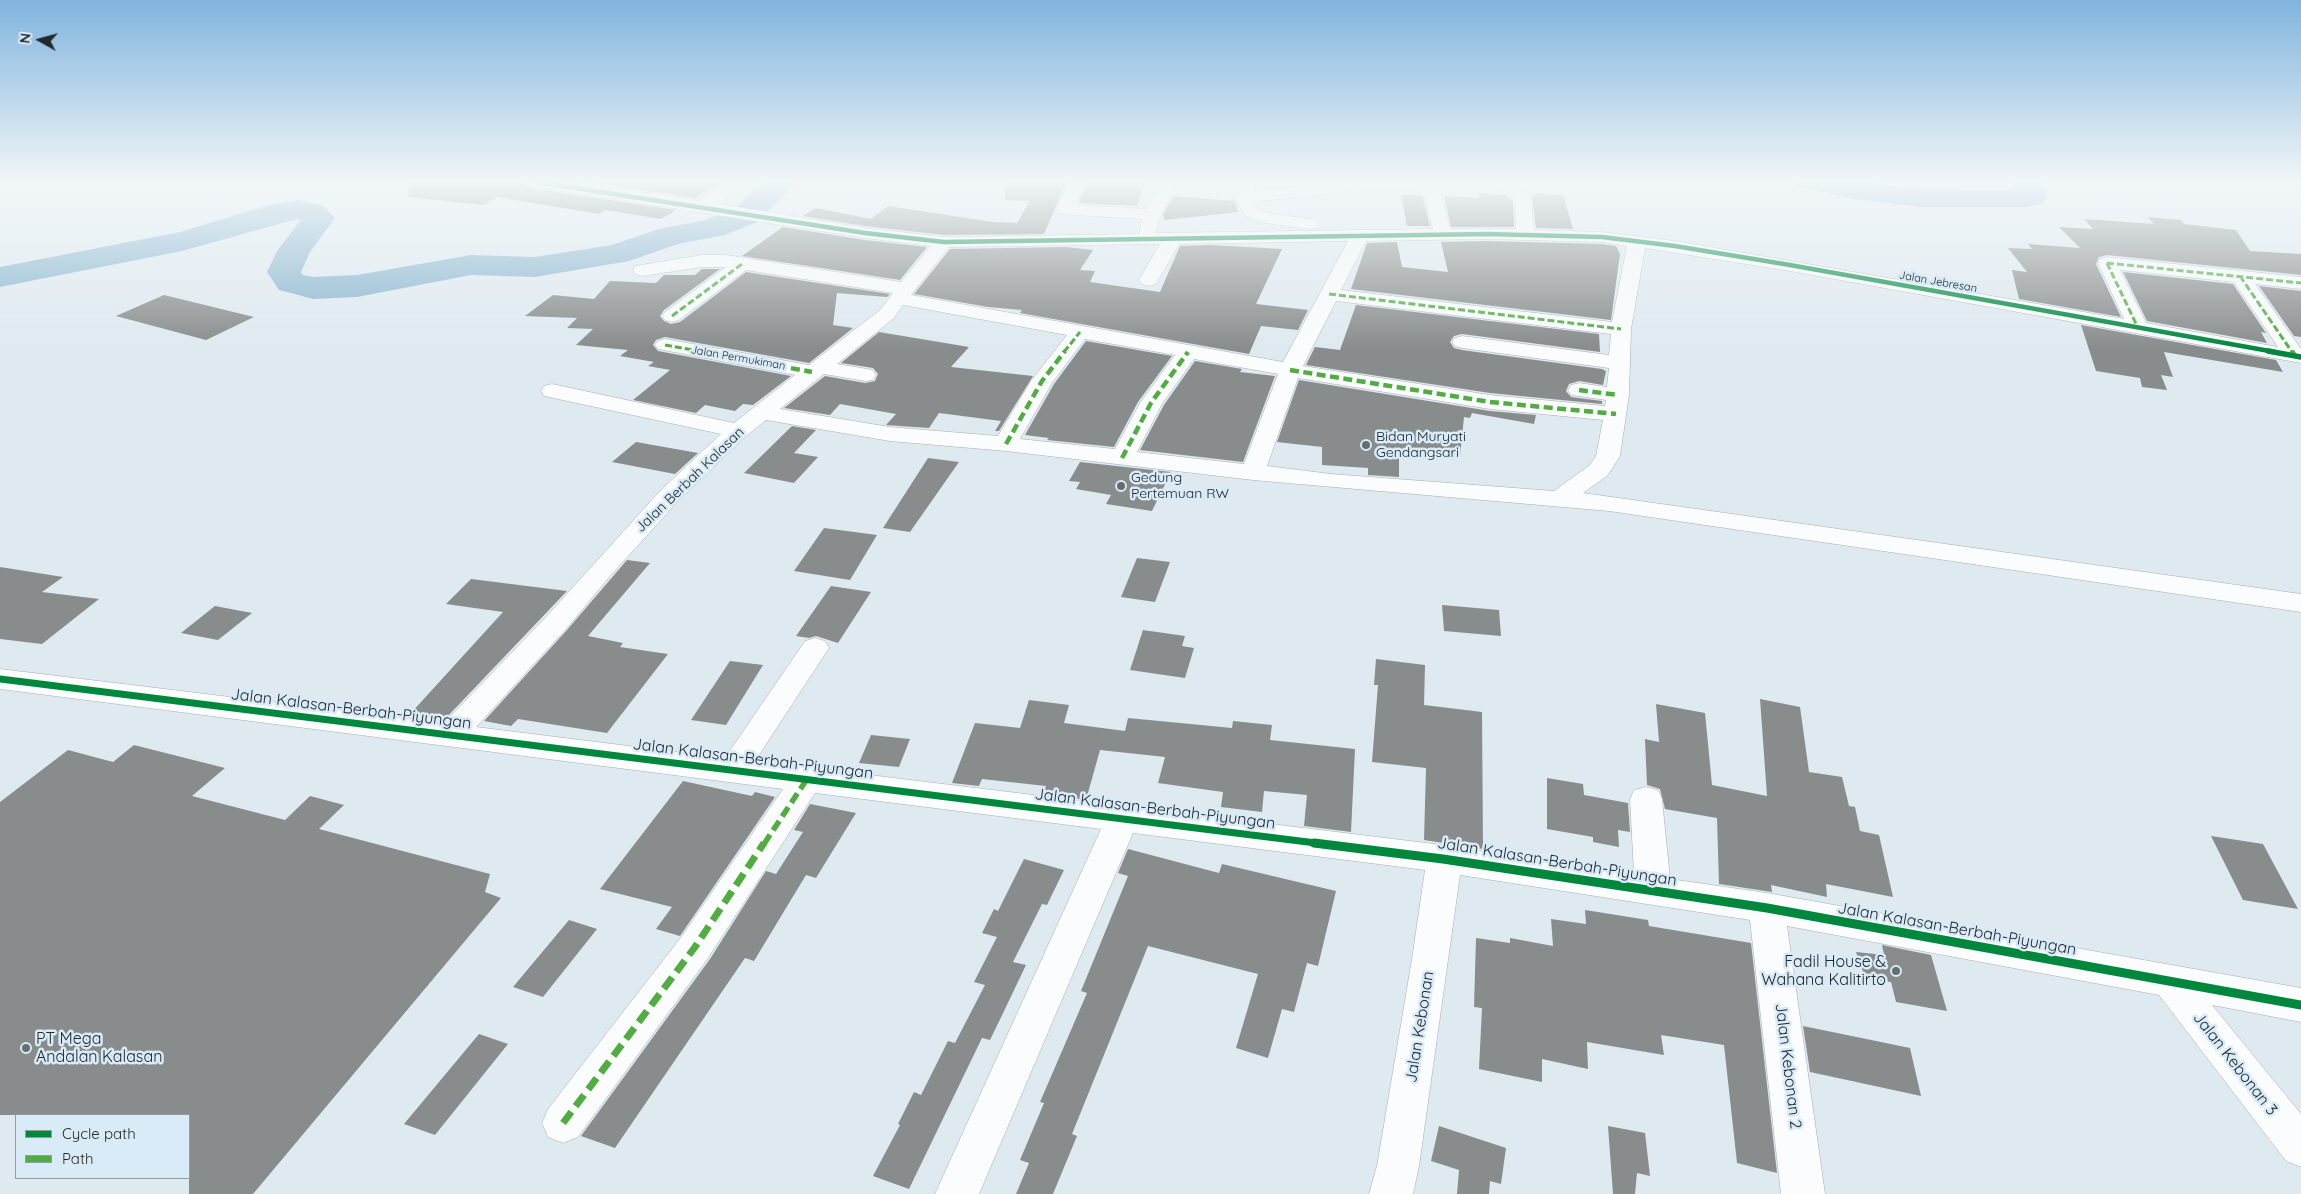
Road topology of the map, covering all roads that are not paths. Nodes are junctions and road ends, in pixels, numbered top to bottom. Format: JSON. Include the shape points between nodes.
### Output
{"nodes":[{"id":1,"x":898,"y":237,"type":"edge"},
{"id":2,"x":1147,"y":237,"type":"edge"},
{"id":3,"x":1359,"y":237,"type":"junction"},
{"id":4,"x":1371,"y":237,"type":"edge"},
{"id":5,"x":1578,"y":237,"type":"edge"},
{"id":6,"x":1172,"y":240,"type":"junction"},
{"id":7,"x":1147,"y":241,"type":"junction"},
{"id":8,"x":1637,"y":241,"type":"junction"},
{"id":9,"x":944,"y":242,"type":"junction"},
{"id":10,"x":742,"y":264,"type":"junction"},
{"id":11,"x":642,"y":270,"type":"dead end"},
{"id":12,"x":2240,"y":276,"type":"junction"},
{"id":13,"x":1149,"y":280,"type":"dead end"},
{"id":14,"x":2301,"y":283,"type":"edge"},
{"id":15,"x":904,"y":294,"type":"junction"},
{"id":16,"x":1330,"y":294,"type":"junction"},
{"id":17,"x":672,"y":316,"type":"dead end"},
{"id":18,"x":2138,"y":328,"type":"junction"},
{"id":19,"x":1621,"y":329,"type":"junction"},
{"id":20,"x":1080,"y":332,"type":"junction"},
{"id":21,"x":1462,"y":342,"type":"dead end"},
{"id":22,"x":665,"y":345,"type":"dead end"},
{"id":23,"x":1188,"y":352,"type":"junction"},
{"id":24,"x":2298,"y":356,"type":"edge"},
{"id":25,"x":1619,"y":363,"type":"junction"},
{"id":26,"x":816,"y":369,"type":"junction"},
{"id":27,"x":1290,"y":370,"type":"junction"},
{"id":28,"x":865,"y":375,"type":"dead end"},
{"id":29,"x":1579,"y":390,"type":"dead end"},
{"id":30,"x":552,"y":391,"type":"dead end"},
{"id":31,"x":1617,"y":404,"type":"junction"},
{"id":32,"x":762,"y":413,"type":"junction"},
{"id":33,"x":738,"y":431,"type":"junction"},
{"id":34,"x":1006,"y":444,"type":"junction"},
{"id":35,"x":1122,"y":458,"type":"junction"},
{"id":36,"x":1253,"y":473,"type":"junction"},
{"id":37,"x":1562,"y":498,"type":"junction"},
{"id":38,"x":2301,"y":603,"type":"edge"},
{"id":39,"x":815,"y":648,"type":"dead end"},
{"id":40,"x":0,"y":679,"type":"edge"},
{"id":41,"x":451,"y":736,"type":"junction"},
{"id":42,"x":734,"y":770,"type":"junction"},
{"id":43,"x":807,"y":779,"type":"junction"},
{"id":44,"x":1646,"y":799,"type":"dead end"},
{"id":45,"x":1121,"y":819,"type":"junction"},
{"id":46,"x":1443,"y":858,"type":"junction"},
{"id":47,"x":1653,"y":891,"type":"junction"},
{"id":48,"x":1767,"y":908,"type":"junction"},
{"id":49,"x":2170,"y":981,"type":"junction"},
{"id":50,"x":2301,"y":1004,"type":"edge"},
{"id":51,"x":563,"y":1123,"type":"dead end"},
{"id":52,"x":2301,"y":1147,"type":"edge"},
{"id":53,"x":957,"y":1194,"type":"edge"},
{"id":54,"x":1391,"y":1194,"type":"edge"},
{"id":55,"x":1803,"y":1194,"type":"edge"}],
"edges":[{"from":1,"to":9,"type":"street","name":"Jalan Jebresan"},
{"from":2,"to":7,"type":"street"},
{"from":3,"to":4,"type":"street","name":"Jalan Jebresan"},
{"from":3,"to":6,"type":"street","name":"Jalan Jebresan"},
{"from":3,"to":16,"type":"street"},
{"from":5,"to":8,"type":"street","name":"Jalan Jebresan"},
{"from":6,"to":7,"type":"street","name":"Jalan Jebresan"},
{"from":6,"to":13,"type":"street"},
{"from":7,"to":9,"type":"street","name":"Jalan Jebresan"},
{"from":8,"to":18,"type":"street","name":"Jalan Jebresan","via":[[1790,265]]},
{"from":8,"to":19,"type":"street"},
{"from":9,"to":15,"type":"street","name":"Jalan Berbah Kalasan"},
{"from":10,"to":11,"type":"street","via":[[712,260]]},
{"from":10,"to":15,"type":"street"},
{"from":10,"to":17,"type":"street"},
{"from":12,"to":14,"type":"street"},
{"from":12,"to":18,"type":"street","via":[[2107,263]]},
{"from":12,"to":24,"type":"street"},
{"from":15,"to":20,"type":"street"},
{"from":15,"to":26,"type":"street","name":"Jalan Berbah Kalasan","via":[[888,314]]},
{"from":16,"to":19,"type":"street"},
{"from":16,"to":27,"type":"street"},
{"from":18,"to":24,"type":"street","name":"Jalan Jebresan"},
{"from":19,"to":25,"type":"street"},
{"from":20,"to":23,"type":"street"},
{"from":20,"to":34,"type":"street","via":[[1042,381]]},
{"from":21,"to":25,"type":"street"},
{"from":22,"to":26,"type":"street","name":"Jalan Permukiman"},
{"from":23,"to":27,"type":"street"},
{"from":23,"to":35,"type":"street","via":[[1151,403]]},
{"from":25,"to":31,"type":"street"},
{"from":26,"to":28,"type":"street","name":"Jalan Permukiman"},
{"from":26,"to":32,"type":"street","name":"Jalan Berbah Kalasan"},
{"from":27,"to":31,"type":"street","via":[[1490,402]]},
{"from":27,"to":36,"type":"street"},
{"from":29,"to":31,"type":"street"},
{"from":30,"to":33,"type":"street"},
{"from":31,"to":37,"type":"street","via":[[1608,456],[1599,470]]},
{"from":32,"to":33,"type":"street","name":"Jalan Berbah Kalasan"},
{"from":32,"to":34,"type":"street","via":[[890,434]]},
{"from":33,"to":41,"type":"street","name":"Jalan Berbah Kalasan","via":[[670,495]]},
{"from":34,"to":35,"type":"street"},
{"from":35,"to":36,"type":"street"},
{"from":36,"to":37,"type":"street"},
{"from":37,"to":38,"type":"street"},
{"from":39,"to":42,"type":"street"},
{"from":40,"to":41,"type":"street","name":"Jalan Kalasan-Berbah-Piyungan"},
{"from":41,"to":42,"type":"street","name":"Jalan Kalasan-Berbah-Piyungan"},
{"from":42,"to":43,"type":"street","name":"Jalan Kalasan-Berbah-Piyungan"},
{"from":43,"to":45,"type":"street","name":"Jalan Kalasan-Berbah-Piyungan"},
{"from":43,"to":51,"type":"street","via":[[695,947]]},
{"from":44,"to":47,"type":"street"},
{"from":45,"to":46,"type":"street","name":"Jalan Kalasan-Berbah-Piyungan"},
{"from":45,"to":53,"type":"street"},
{"from":46,"to":47,"type":"street","name":"Jalan Kalasan-Berbah-Piyungan"},
{"from":46,"to":54,"type":"street","name":"Jalan Kebonan","via":[[1431,958]]},
{"from":47,"to":48,"type":"street","name":"Jalan Kalasan-Berbah-Piyungan"},
{"from":48,"to":49,"type":"street","name":"Jalan Kalasan-Berbah-Piyungan"},
{"from":48,"to":55,"type":"street","name":"Jalan Kebonan 2"},
{"from":49,"to":50,"type":"street","name":"Jalan Kalasan-Berbah-Piyungan"},
{"from":49,"to":52,"type":"street","name":"Jalan Kebonan 3"}]}
